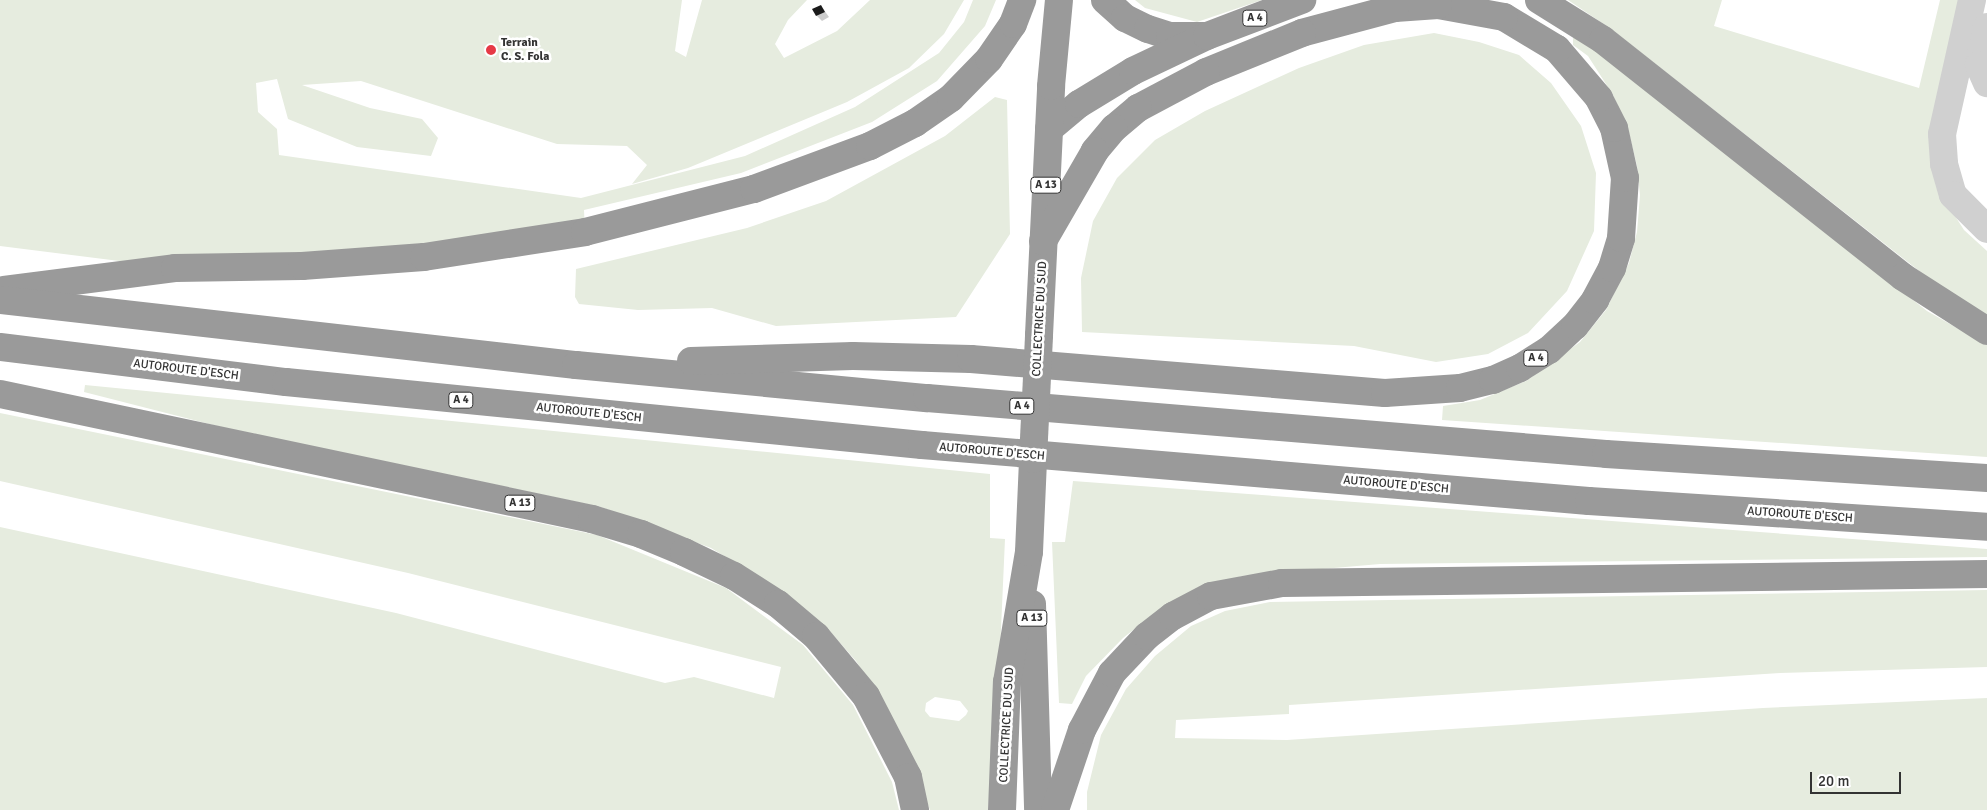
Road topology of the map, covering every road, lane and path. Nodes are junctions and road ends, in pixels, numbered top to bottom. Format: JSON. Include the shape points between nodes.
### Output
{"nodes":[{"id":1,"x":1022,"y":0,"type":"edge"},
{"id":2,"x":1039,"y":0,"type":"edge"},
{"id":3,"x":1059,"y":0,"type":"edge"},
{"id":4,"x":1105,"y":0,"type":"edge"},
{"id":5,"x":1302,"y":0,"type":"edge"},
{"id":6,"x":1539,"y":0,"type":"edge"},
{"id":7,"x":1972,"y":0,"type":"edge"},
{"id":8,"x":1987,"y":27,"type":"edge"},
{"id":9,"x":1207,"y":36,"type":"junction"},
{"id":10,"x":1983,"y":74,"type":"edge"},
{"id":11,"x":1954,"y":81,"type":"junction"},
{"id":12,"x":1051,"y":86,"type":"junction"},
{"id":13,"x":1049,"y":129,"type":"junction"},
{"id":14,"x":1987,"y":229,"type":"edge"},
{"id":15,"x":1044,"y":241,"type":"junction"},
{"id":16,"x":0,"y":291,"type":"edge"},
{"id":17,"x":0,"y":300,"type":"edge"},
{"id":18,"x":1987,"y":331,"type":"edge"},
{"id":19,"x":0,"y":348,"type":"edge"},
{"id":20,"x":576,"y":365,"type":"junction"},
{"id":21,"x":0,"y":394,"type":"edge"},
{"id":22,"x":1987,"y":478,"type":"edge"},
{"id":23,"x":1987,"y":527,"type":"edge"},
{"id":24,"x":1030,"y":539,"type":"junction"},
{"id":25,"x":1987,"y":574,"type":"edge"},
{"id":26,"x":915,"y":810,"type":"edge"},
{"id":27,"x":1002,"y":810,"type":"edge"},
{"id":28,"x":1038,"y":810,"type":"edge"},
{"id":29,"x":1055,"y":810,"type":"edge"}],
"edges":[{"from":1,"to":16,"type":"highway","via":[[1013,24],[989,59],[951,98],[915,123],[870,146],[754,189],[585,232],[424,257],[312,266],[175,268]]},
{"from":2,"to":12,"type":"highway","name":"COLLECTRICE DU SUD","number":"A 13"},
{"from":3,"to":12,"type":"highway","name":"COLLECTRICE DU SUD","number":"A 13"},
{"from":4,"to":9,"type":"highway","number":"A 4","via":[[1125,18],[1148,30],[1170,36]]},
{"from":5,"to":9,"type":"highway","number":"A 4"},
{"from":6,"to":18,"type":"highway","via":[[1604,40],[1903,277]]},
{"from":7,"to":11,"type":"lane"},
{"from":8,"to":10,"type":"lane"},
{"from":9,"to":13,"type":"highway","number":"A 4","via":[[1133,71],[1079,104]]},
{"from":10,"to":11,"type":"lane"},
{"from":11,"to":14,"type":"lane","via":[[1942,134],[1944,164],[1954,196]]},
{"from":12,"to":13,"type":"highway","name":"COLLECTRICE DU SUD","number":"A 13"},
{"from":13,"to":15,"type":"highway","name":"COLLECTRICE DU SUD","number":"A 13"},
{"from":15,"to":20,"type":"highway","number":"A 4","via":[[1095,151],[1114,128],[1138,108],[1206,72],[1302,33],[1395,8],[1438,5],[1504,17],[1557,49],[1599,98],[1614,128],[1625,178],[1620,238],[1612,268],[1596,300],[1549,350],[1493,380],[1460,388],[1385,393],[941,358],[853,356]]},
{"from":15,"to":24,"type":"highway","name":"COLLECTRICE DU SUD","number":"A 13","bridge":true},
{"from":17,"to":20,"type":"highway","number":"A 4"},
{"from":19,"to":23,"type":"highway","name":"AUTOROUTE D'ESCH","number":"A 4","via":[[286,382],[913,444],[1541,497]]},
{"from":20,"to":22,"type":"highway","number":"A 4","via":[[1267,427]]},
{"from":21,"to":26,"type":"highway","number":"A 13","via":[[592,519],[684,552],[734,576],[778,604],[816,636],[866,696],[908,777]]},
{"from":24,"to":27,"type":"highway","name":"COLLECTRICE DU SUD","number":"A 13","via":[[1008,682]]},
{"from":24,"to":28,"type":"highway","name":"COLLECTRICE DU SUD","number":"A 13"},
{"from":25,"to":29,"type":"highway","via":[[1282,583],[1211,596],[1173,616],[1147,636],[1112,673],[1082,730]]}]}
